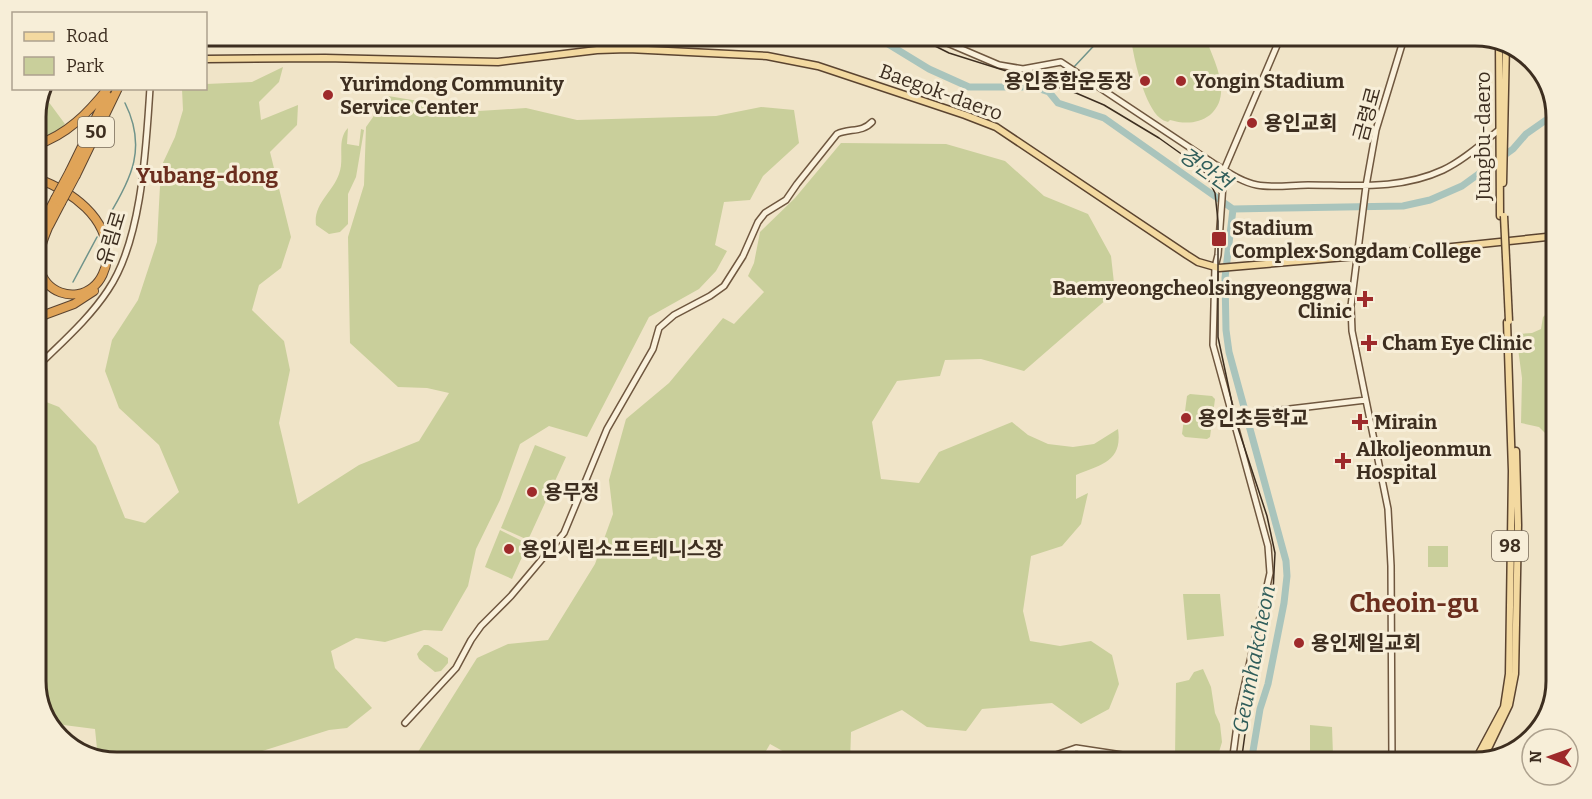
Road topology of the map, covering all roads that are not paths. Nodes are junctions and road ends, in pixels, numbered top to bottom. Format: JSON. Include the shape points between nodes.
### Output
{"nodes":[{"id":1,"x":954,"y":46,"type":"edge"},
{"id":2,"x":1277,"y":46,"type":"edge"},
{"id":3,"x":1403,"y":46,"type":"edge"},
{"id":4,"x":1499,"y":51,"type":"edge"},
{"id":5,"x":1505,"y":54,"type":"edge"},
{"id":6,"x":207,"y":59,"type":"edge"},
{"id":7,"x":107,"y":90,"type":"edge"},
{"id":8,"x":108,"y":90,"type":"edge"},
{"id":9,"x":117,"y":90,"type":"edge"},
{"id":10,"x":150,"y":90,"type":"edge"},
{"id":11,"x":872,"y":122,"type":"dead end"},
{"id":12,"x":1501,"y":132,"type":"junction"},
{"id":13,"x":47,"y":140,"type":"edge"},
{"id":14,"x":73,"y":173,"type":"junction"},
{"id":15,"x":1224,"y":173,"type":"junction"},
{"id":16,"x":47,"y":177,"type":"edge"},
{"id":17,"x":47,"y":183,"type":"edge"},
{"id":18,"x":1366,"y":189,"type":"junction"},
{"id":19,"x":58,"y":201,"type":"junction"},
{"id":20,"x":47,"y":218,"type":"edge"},
{"id":21,"x":50,"y":223,"type":"junction"},
{"id":22,"x":47,"y":228,"type":"edge"},
{"id":23,"x":47,"y":231,"type":"edge"},
{"id":24,"x":1545,"y":237,"type":"edge"},
{"id":25,"x":1358,"y":256,"type":"junction"},
{"id":26,"x":1217,"y":267,"type":"junction"},
{"id":27,"x":47,"y":284,"type":"edge"},
{"id":28,"x":47,"y":314,"type":"edge"},
{"id":29,"x":1508,"y":322,"type":"junction"},
{"id":30,"x":47,"y":357,"type":"edge"},
{"id":31,"x":1366,"y":400,"type":"junction"},
{"id":32,"x":1232,"y":416,"type":"junction"},
{"id":33,"x":405,"y":723,"type":"dead end"},
{"id":34,"x":1487,"y":751,"type":"edge"},
{"id":35,"x":1065,"y":752,"type":"edge"},
{"id":36,"x":1102,"y":752,"type":"edge"},
{"id":37,"x":1233,"y":752,"type":"edge"},
{"id":38,"x":1392,"y":752,"type":"edge"},
{"id":39,"x":1480,"y":752,"type":"edge"}],
"edges":[{"from":1,"to":15,"type":"main road","via":[[999,65],[1023,69],[1061,62]]},
{"from":2,"to":15,"type":"main road"},
{"from":3,"to":18,"type":"main road","name":"금령로","via":[[1376,130]]},
{"from":4,"to":12,"type":"main road","name":"Jungbu-daero","number":"98"},
{"from":5,"to":12,"type":"main road","name":"Jungbu-daero","number":"98"},
{"from":6,"to":26,"type":"main road","name":"Baegok-daero","via":[[498,62],[628,49],[767,56],[807,63],[996,128],[1198,262]]},
{"from":7,"to":13,"type":"highway","via":[[75,124]]},
{"from":8,"to":14,"type":"highway","number":"50"},
{"from":9,"to":14,"type":"highway","number":"50"},
{"from":10,"to":30,"type":"main road","name":"유림로","via":[[139,195],[119,270],[86,319]]},
{"from":11,"to":33,"type":"main road","via":[[862,129],[837,134],[786,200],[758,222],[724,286],[659,328],[653,349],[607,429],[564,533],[481,626],[456,668]]},
{"from":12,"to":18,"type":"main road","via":[[1443,170]]},
{"from":12,"to":29,"type":"main road","name":"Jungbu-daero","number":"98","bridge":true},
{"from":14,"to":19,"type":"highway","number":"50","bridge":true},
{"from":15,"to":18,"type":"main road","via":[[1264,186]]},
{"from":15,"to":26,"type":"main road"},
{"from":16,"to":28,"type":"highway","via":[[74,191],[89,206],[106,231],[110,250],[106,274],[93,292]]},
{"from":17,"to":27,"type":"highway","via":[[70,194],[95,218],[103,231],[107,251],[106,263],[92,289],[67,295]]},
{"from":18,"to":25,"type":"main road","name":"금령로"},
{"from":19,"to":20,"type":"highway","number":"50"},
{"from":19,"to":21,"type":"highway","number":"50"},
{"from":21,"to":22,"type":"highway","number":"50"},
{"from":21,"to":23,"type":"highway"},
{"from":24,"to":25,"type":"main road","name":"Baegok-daero"},
{"from":25,"to":26,"type":"main road","name":"Baegok-daero"},
{"from":25,"to":31,"type":"main road","name":"금령로","via":[[1352,331]]},
{"from":26,"to":32,"type":"main road","via":[[1213,345]]},
{"from":29,"to":34,"type":"main road","name":"Jungbu-daero","number":"98","via":[[1518,525],[1515,674],[1509,705]]},
{"from":29,"to":39,"type":"main road","name":"Jungbu-daero","number":"98","via":[[1512,471],[1509,674],[1504,707]]},
{"from":31,"to":32,"type":"main road"},
{"from":31,"to":38,"type":"main road","name":"금령로","via":[[1388,509]]},
{"from":32,"to":37,"type":"main road","via":[[1268,546],[1270,573]]},
{"from":35,"to":36,"type":"main road","via":[[1076,748]]}]}
